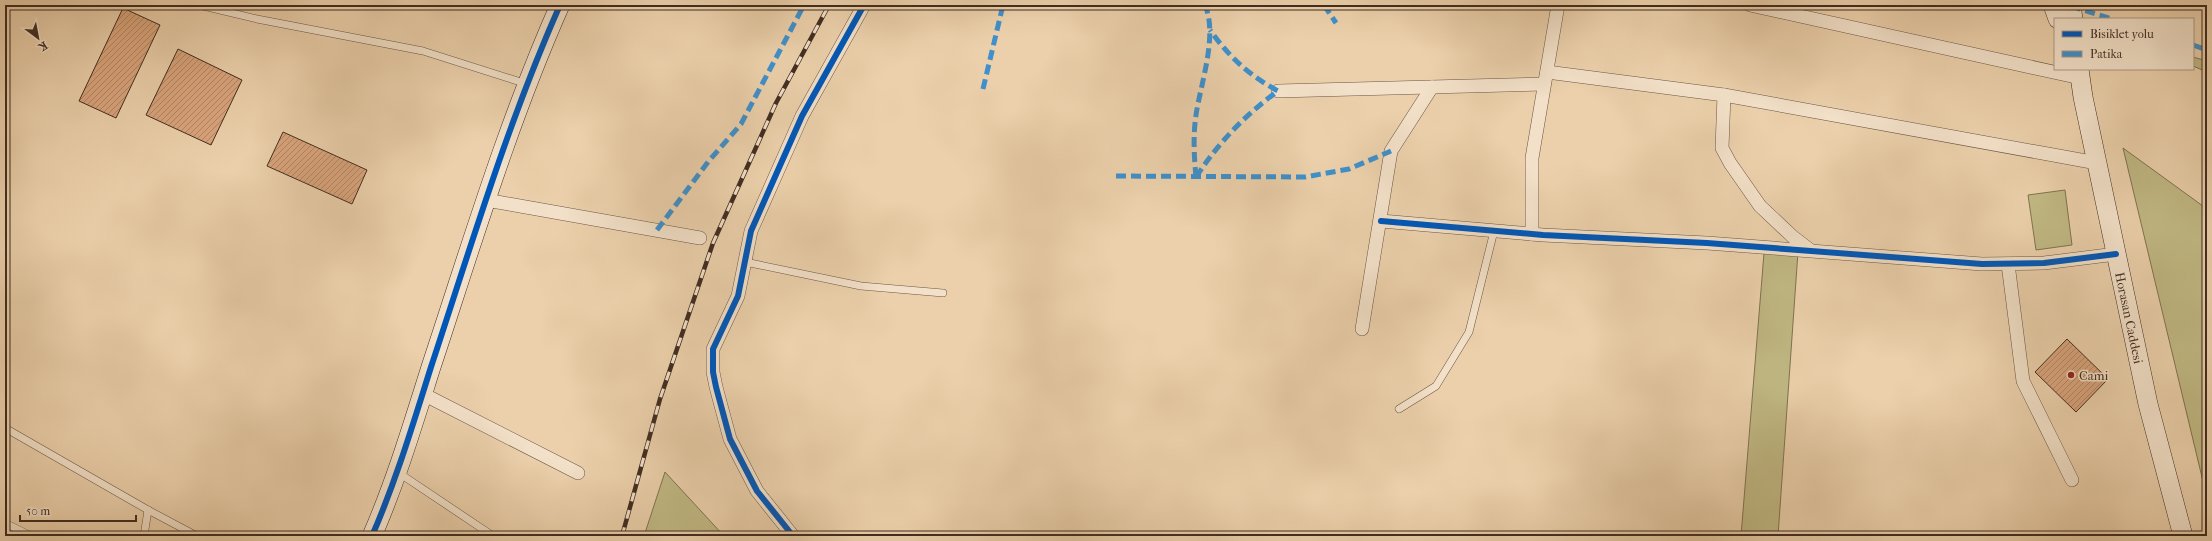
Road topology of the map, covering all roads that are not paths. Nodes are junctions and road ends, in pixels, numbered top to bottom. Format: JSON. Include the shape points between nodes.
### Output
{"nodes":[{"id":1,"x":199,"y":5,"type":"edge"},
{"id":2,"x":560,"y":5,"type":"edge"},
{"id":3,"x":864,"y":5,"type":"edge"},
{"id":4,"x":1558,"y":5,"type":"edge"},
{"id":5,"x":1750,"y":5,"type":"edge"},
{"id":6,"x":2053,"y":5,"type":"edge"},
{"id":7,"x":2071,"y":5,"type":"edge"},
{"id":8,"x":2058,"y":18,"type":"edge"},
{"id":9,"x":2073,"y":18,"type":"edge"},
{"id":10,"x":2054,"y":67,"type":"edge"},
{"id":11,"x":2076,"y":72,"type":"edge"},
{"id":12,"x":1546,"y":78,"type":"junction"},
{"id":13,"x":527,"y":84,"type":"junction"},
{"id":14,"x":1432,"y":87,"type":"junction"},
{"id":15,"x":1278,"y":91,"type":"dead end"},
{"id":16,"x":1724,"y":95,"type":"junction"},
{"id":17,"x":2097,"y":163,"type":"junction"},
{"id":18,"x":486,"y":200,"type":"junction"},
{"id":19,"x":1381,"y":221,"type":"junction"},
{"id":20,"x":1494,"y":231,"type":"junction"},
{"id":21,"x":1532,"y":234,"type":"junction"},
{"id":22,"x":700,"y":238,"type":"dead end"},
{"id":23,"x":1810,"y":250,"type":"junction"},
{"id":24,"x":2116,"y":254,"type":"junction"},
{"id":25,"x":745,"y":262,"type":"junction"},
{"id":26,"x":2008,"y":264,"type":"junction"},
{"id":27,"x":943,"y":293,"type":"dead end"},
{"id":28,"x":1362,"y":329,"type":"dead end"},
{"id":29,"x":422,"y":394,"type":"junction"},
{"id":30,"x":1399,"y":409,"type":"dead end"},
{"id":31,"x":5,"y":428,"type":"edge"},
{"id":32,"x":397,"y":472,"type":"junction"},
{"id":33,"x":578,"y":473,"type":"dead end"},
{"id":34,"x":2072,"y":480,"type":"dead end"},
{"id":35,"x":148,"y":510,"type":"junction"},
{"id":36,"x":5,"y":523,"type":"edge"},
{"id":37,"x":31,"y":536,"type":"edge"},
{"id":38,"x":144,"y":536,"type":"edge"},
{"id":39,"x":197,"y":536,"type":"edge"},
{"id":40,"x":372,"y":536,"type":"edge"},
{"id":41,"x":493,"y":536,"type":"edge"},
{"id":42,"x":793,"y":536,"type":"edge"},
{"id":43,"x":2183,"y":536,"type":"edge"}],
"edges":[{"from":1,"to":13,"type":"lane","via":[[256,19],[423,51]]},
{"from":2,"to":13,"type":"street"},
{"from":3,"to":25,"type":"street","via":[[802,116],[751,231]]},
{"from":4,"to":12,"type":"street"},
{"from":5,"to":10,"type":"street"},
{"from":6,"to":8,"type":"street"},
{"from":7,"to":9,"type":"street"},
{"from":11,"to":17,"type":"street","name":"Horasan Caddesi"},
{"from":12,"to":14,"type":"street"},
{"from":12,"to":16,"type":"street"},
{"from":12,"to":21,"type":"street","via":[[1532,158]]},
{"from":13,"to":18,"type":"street"},
{"from":14,"to":15,"type":"street"},
{"from":14,"to":19,"type":"street","via":[[1391,151]]},
{"from":16,"to":17,"type":"street"},
{"from":16,"to":23,"type":"street","via":[[1722,148],[1730,163],[1760,206]]},
{"from":17,"to":24,"type":"street","name":"Horasan Caddesi"},
{"from":18,"to":22,"type":"street"},
{"from":18,"to":29,"type":"street"},
{"from":19,"to":20,"type":"street"},
{"from":19,"to":28,"type":"street"},
{"from":20,"to":21,"type":"street"},
{"from":20,"to":30,"type":"lane","via":[[1469,332],[1436,386]]},
{"from":21,"to":23,"type":"street"},
{"from":23,"to":26,"type":"street"},
{"from":24,"to":26,"type":"street","via":[[2066,261]]},
{"from":24,"to":43,"type":"street","name":"Horasan Caddesi","via":[[2148,404]]},
{"from":25,"to":27,"type":"lane","via":[[861,286]]},
{"from":25,"to":42,"type":"street","via":[[738,296],[713,349],[713,372],[730,439],[741,463],[757,491]]},
{"from":26,"to":34,"type":"street","via":[[2023,381]]},
{"from":29,"to":32,"type":"street"},
{"from":29,"to":33,"type":"street"},
{"from":31,"to":35,"type":"lane"},
{"from":32,"to":40,"type":"street"},
{"from":32,"to":41,"type":"lane"},
{"from":35,"to":38,"type":"lane"},
{"from":35,"to":39,"type":"lane"},
{"from":36,"to":37,"type":"lane"}]}
